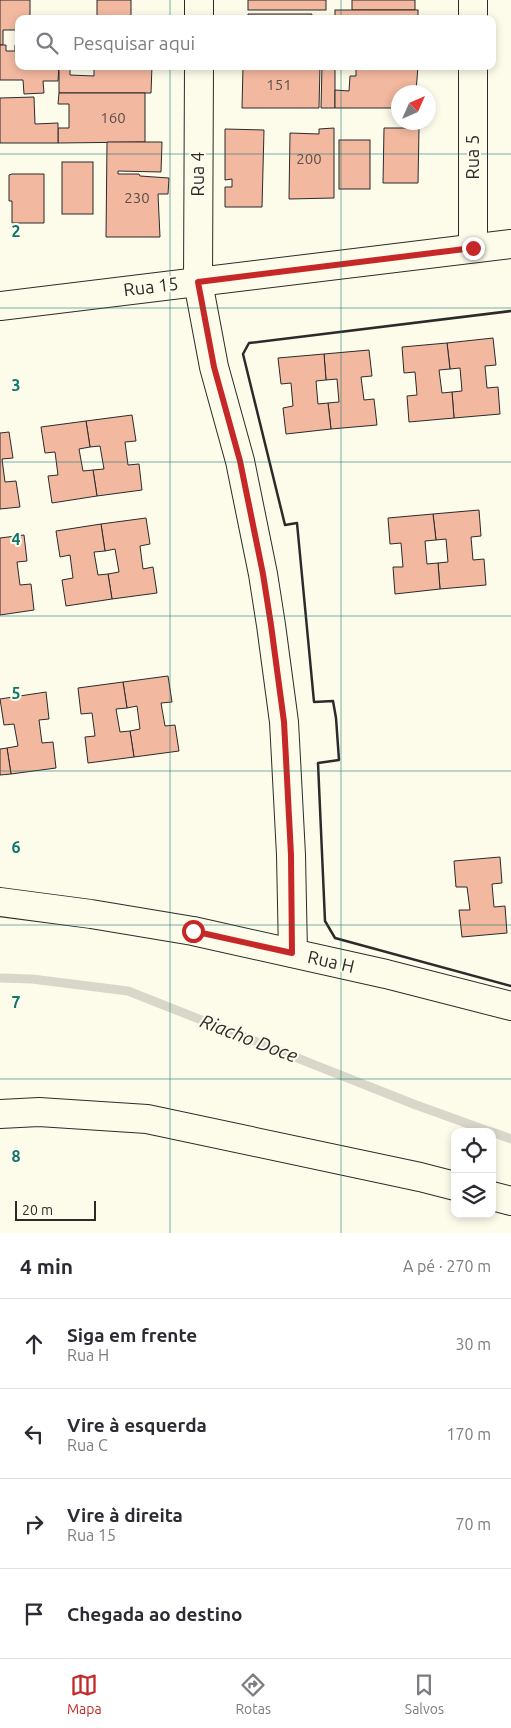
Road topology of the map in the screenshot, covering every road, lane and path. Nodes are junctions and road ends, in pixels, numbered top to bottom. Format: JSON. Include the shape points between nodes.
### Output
{"nodes":[{"id":1,"x":199,"y":0,"type":"edge"},
{"id":2,"x":473,"y":0,"type":"edge"},
{"id":3,"x":199,"y":15,"type":"edge"},
{"id":4,"x":473,"y":15,"type":"edge"},
{"id":5,"x":198,"y":70,"type":"edge"},
{"id":6,"x":473,"y":70,"type":"edge"},
{"id":7,"x":511,"y":244,"type":"edge"},
{"id":8,"x":473,"y":248,"type":"junction"},
{"id":9,"x":198,"y":282,"type":"junction"},
{"id":10,"x":0,"y":306,"type":"edge"},
{"id":11,"x":0,"y":902,"type":"edge"},
{"id":12,"x":292,"y":953,"type":"junction"},
{"id":13,"x":511,"y":1006,"type":"edge"},
{"id":14,"x":0,"y":1114,"type":"edge"},
{"id":15,"x":451,"y":1185,"type":"edge"},
{"id":16,"x":496,"y":1197,"type":"edge"},
{"id":17,"x":511,"y":1201,"type":"edge"}],
"edges":[{"from":1,"to":3,"type":"street"},
{"from":2,"to":4,"type":"street"},
{"from":5,"to":9,"type":"street","name":"Rua 4"},
{"from":6,"to":8,"type":"street","name":"Rua 5"},
{"from":7,"to":8,"type":"street","name":"Rua 15"},
{"from":8,"to":9,"type":"street","name":"Rua 15"},
{"from":9,"to":10,"type":"street","name":"Rua 15"},
{"from":9,"to":12,"type":"street","name":"Rua 4","via":[[214,367],[240,461],[271,625],[284,722]]},
{"from":11,"to":12,"type":"street","name":"Rua H","via":[[184,929]]},
{"from":12,"to":13,"type":"street","name":"Rua H"},
{"from":14,"to":15,"type":"street","via":[[39,1112],[147,1119]]},
{"from":16,"to":17,"type":"street"}]}
